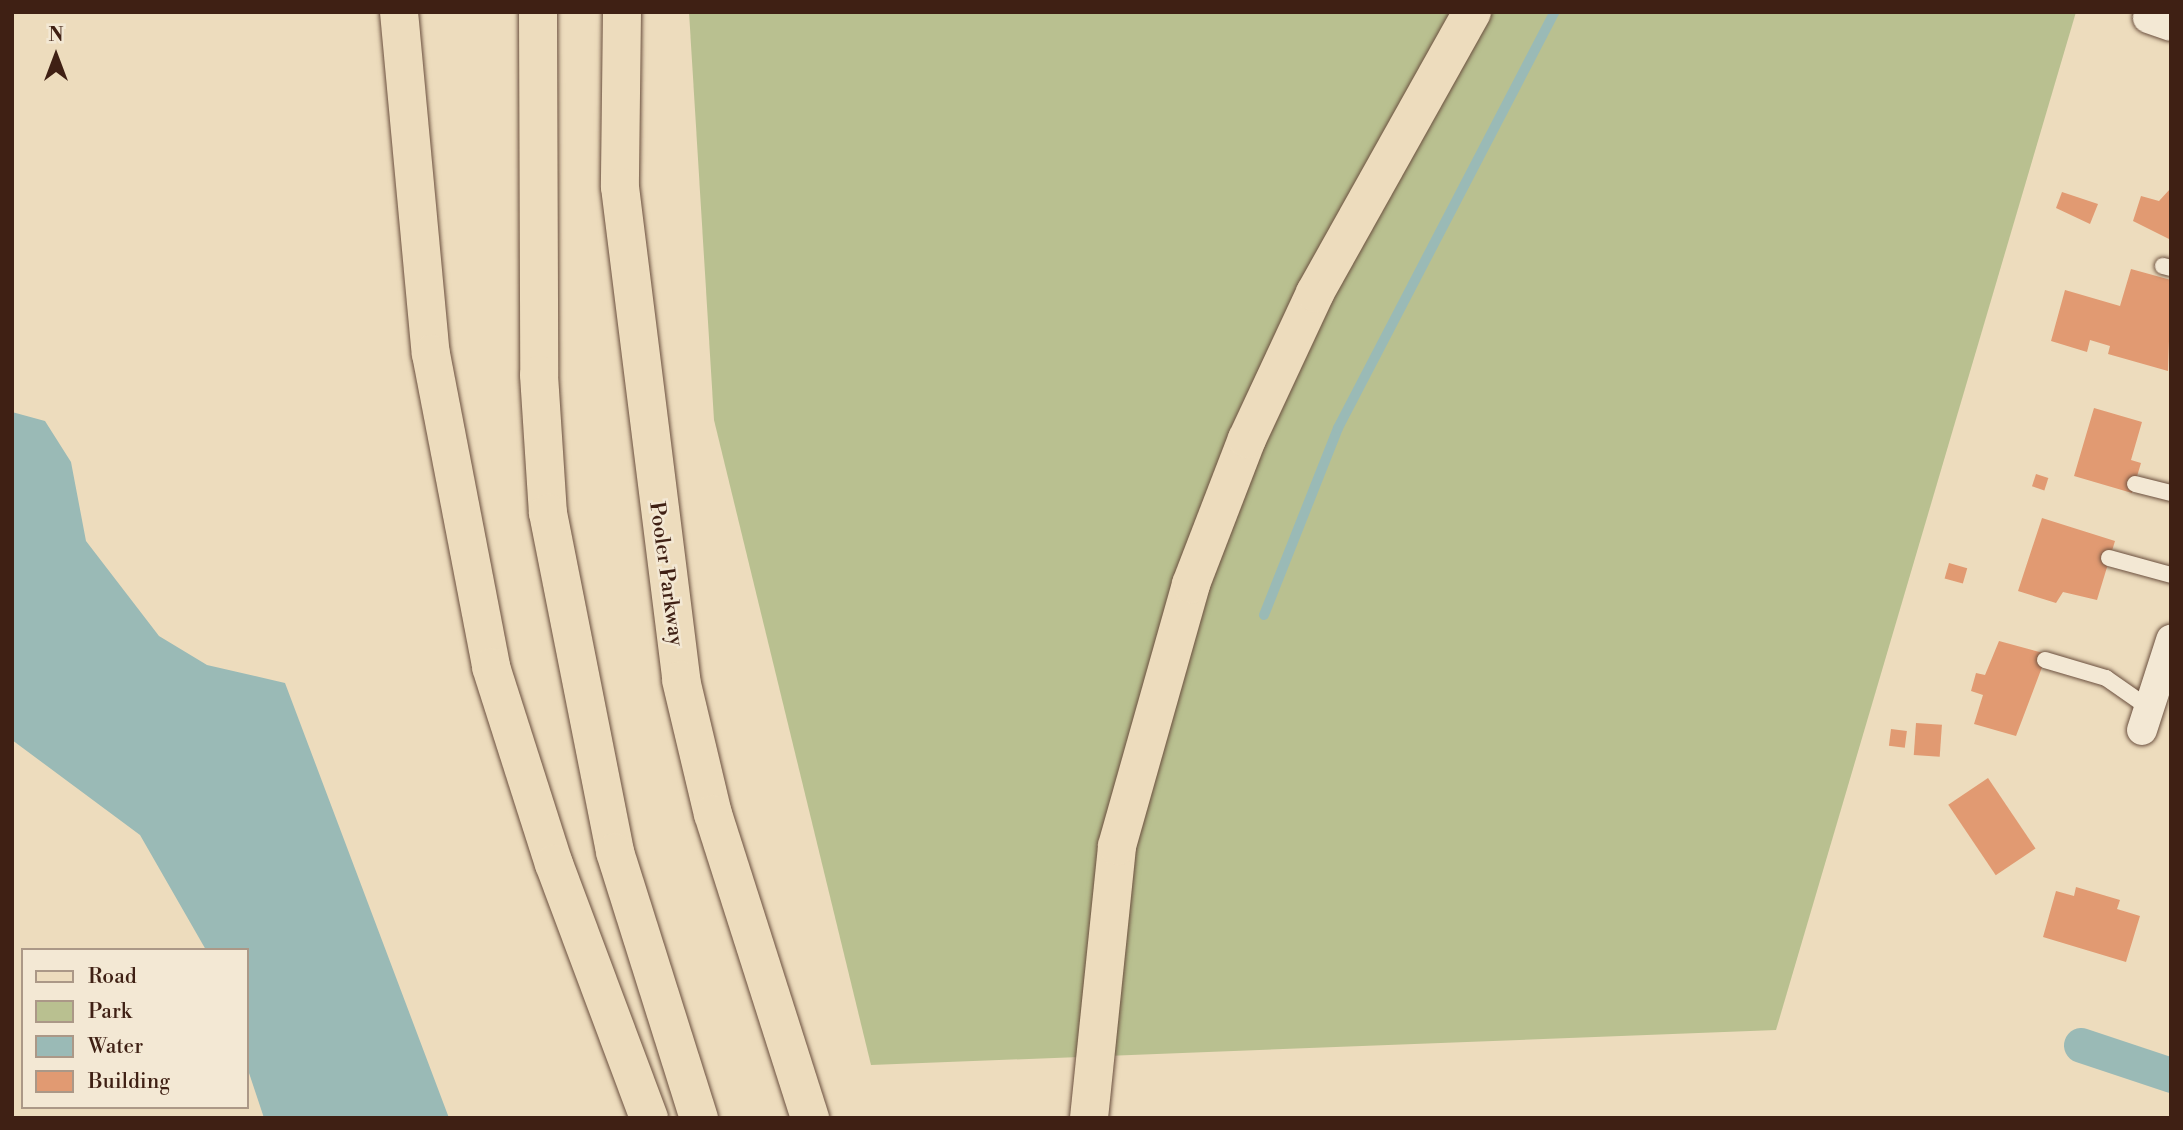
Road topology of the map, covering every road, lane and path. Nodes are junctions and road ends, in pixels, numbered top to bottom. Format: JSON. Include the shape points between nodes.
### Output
{"nodes":[{"id":1,"x":399,"y":12,"type":"edge"},
{"id":2,"x":538,"y":12,"type":"edge"},
{"id":3,"x":622,"y":12,"type":"edge"},
{"id":4,"x":1472,"y":12,"type":"edge"},
{"id":5,"x":2135,"y":484,"type":"dead end"},
{"id":6,"x":2171,"y":494,"type":"edge"},
{"id":7,"x":2109,"y":558,"type":"dead end"},
{"id":8,"x":2171,"y":575,"type":"edge"},
{"id":9,"x":2171,"y":640,"type":"edge"},
{"id":10,"x":2045,"y":660,"type":"dead end"},
{"id":11,"x":2146,"y":719,"type":"joint"},
{"id":12,"x":649,"y":1118,"type":"edge"},
{"id":13,"x":699,"y":1118,"type":"edge"},
{"id":14,"x":810,"y":1118,"type":"edge"},
{"id":15,"x":1089,"y":1118,"type":"edge"}],
"edges":[{"from":1,"to":12,"type":"main road","via":[[432,354],[491,667],[554,864]]},
{"from":2,"to":13,"type":"main road","via":[[539,375],[548,513],[615,852]]},
{"from":3,"to":14,"type":"main road","name":"Pooler Parkway","via":[[620,187],[681,680],[713,814]]},
{"from":4,"to":15,"type":"main road","via":[[1315,293],[1247,439],[1191,584],[1117,846]]},
{"from":5,"to":6,"type":"lane"},
{"from":7,"to":8,"type":"lane"},
{"from":9,"to":11,"type":"street"},
{"from":10,"to":11,"type":"lane","via":[[2106,678]]}]}
